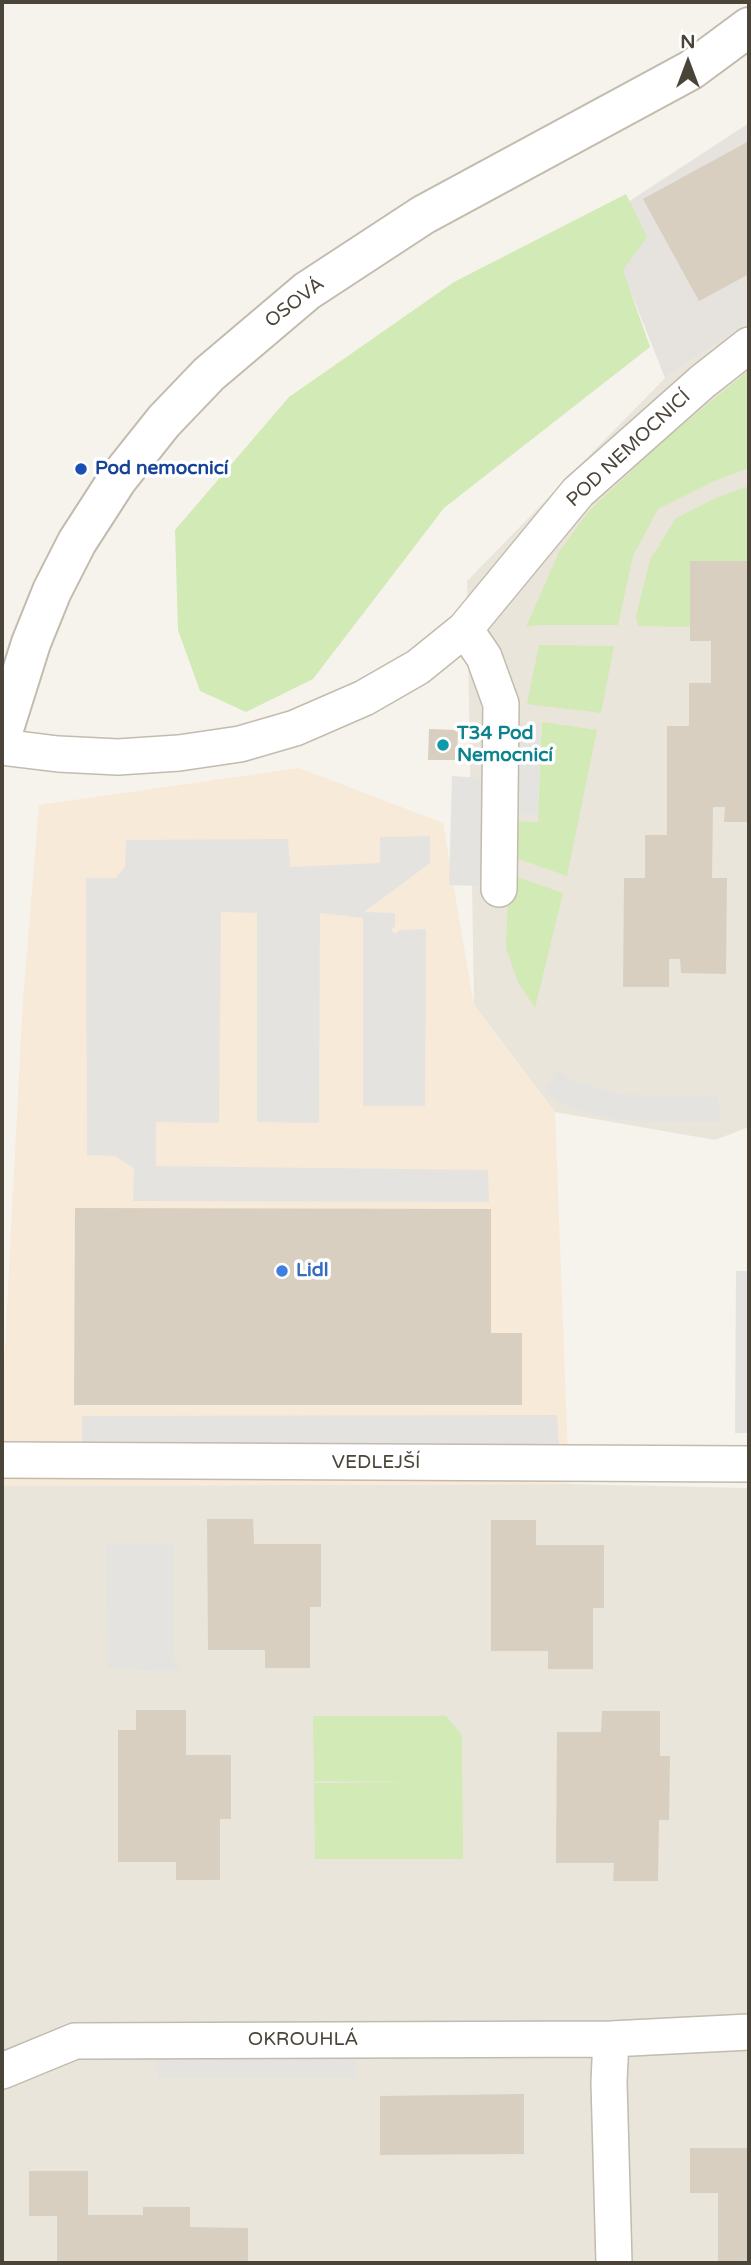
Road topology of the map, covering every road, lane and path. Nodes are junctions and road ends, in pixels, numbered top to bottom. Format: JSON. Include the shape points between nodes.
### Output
{"nodes":[{"id":1,"x":749,"y":27,"type":"edge"},
{"id":2,"x":749,"y":345,"type":"edge"},
{"id":3,"x":465,"y":629,"type":"junction"},
{"id":4,"x":2,"y":735,"type":"edge"},
{"id":5,"x":2,"y":747,"type":"edge"},
{"id":6,"x":499,"y":889,"type":"dead end"},
{"id":7,"x":2,"y":1460,"type":"edge"},
{"id":8,"x":749,"y":1464,"type":"edge"},
{"id":9,"x":749,"y":2032,"type":"edge"},
{"id":10,"x":611,"y":2039,"type":"junction"},
{"id":11,"x":2,"y":2071,"type":"edge"},
{"id":12,"x":614,"y":2263,"type":"edge"}],
"edges":[{"from":1,"to":4,"type":"street","name":"OSOVÁ","via":[[691,70],[423,215],[307,290],[209,374],[117,480],[77,542],[30,643]]},
{"from":2,"to":3,"type":"street","name":"POD NEMOCNICÍ","via":[[578,492]]},
{"from":3,"to":5,"type":"street","name":"POD NEMOCNICÍ","via":[[418,667],[364,698],[295,728],[240,744],[118,757]]},
{"from":3,"to":6,"type":"street","via":[[484,657],[500,704]]},
{"from":7,"to":8,"type":"street","name":"VEDLEJŠÍ"},
{"from":9,"to":10,"type":"street","name":"OKROUHLÁ"},
{"from":10,"to":11,"type":"street","name":"OKROUHLÁ","via":[[75,2040]]},
{"from":10,"to":12,"type":"street"}]}
